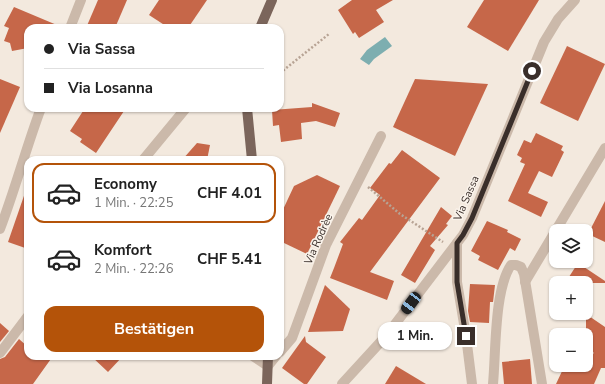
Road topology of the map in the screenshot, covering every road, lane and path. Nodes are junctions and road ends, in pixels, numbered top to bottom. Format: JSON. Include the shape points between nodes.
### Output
{"nodes":[{"id":1,"x":81,"y":0,"type":"edge"},
{"id":2,"x":272,"y":0,"type":"edge"},
{"id":3,"x":575,"y":0,"type":"edge"},
{"id":4,"x":72,"y":24,"type":"edge"},
{"id":5,"x":262,"y":24,"type":"edge"},
{"id":6,"x":329,"y":34,"type":"dead end"},
{"id":7,"x":284,"y":70,"type":"edge"},
{"id":8,"x":39,"y":112,"type":"edge"},
{"id":9,"x":183,"y":112,"type":"edge"},
{"id":10,"x":247,"y":112,"type":"edge"},
{"id":11,"x":381,"y":136,"type":"dead end"},
{"id":12,"x":605,"y":148,"type":"edge"},
{"id":13,"x":146,"y":156,"type":"edge"},
{"id":14,"x":252,"y":156,"type":"edge"},
{"id":15,"x":371,"y":190,"type":"dead end"},
{"id":16,"x":0,"y":230,"type":"edge"},
{"id":17,"x":457,"y":243,"type":"junction"},
{"id":18,"x":446,"y":244,"type":"dead end"},
{"id":19,"x":525,"y":282,"type":"junction"},
{"id":20,"x":24,"y":321,"type":"edge"},
{"id":21,"x":284,"y":347,"type":"edge"},
{"id":22,"x":0,"y":353,"type":"edge"},
{"id":23,"x":268,"y":361,"type":"edge"},
{"id":24,"x":267,"y":384,"type":"edge"},
{"id":25,"x":342,"y":384,"type":"edge"},
{"id":26,"x":472,"y":384,"type":"edge"},
{"id":27,"x":493,"y":384,"type":"edge"},
{"id":28,"x":542,"y":384,"type":"edge"}],
"edges":[{"from":1,"to":4,"type":"street"},
{"from":2,"to":5,"type":"main road"},
{"from":3,"to":17,"type":"street","name":"Via Sassa","via":[[558,19],[544,42],[472,218]]},
{"from":6,"to":7,"type":"path"},
{"from":8,"to":16,"type":"street"},
{"from":9,"to":13,"type":"street"},
{"from":10,"to":14,"type":"main road"},
{"from":11,"to":21,"type":"street","name":"Via Rodrèe","via":[[326,245],[292,338]]},
{"from":12,"to":19,"type":"street"},
{"from":15,"to":18,"type":"path","via":[[400,214]]},
{"from":17,"to":25,"type":"street","name":"Via Sassa","via":[[386,336]]},
{"from":17,"to":26,"type":"street","via":[[457,282]]},
{"from":19,"to":27,"type":"street","via":[[522,267],[512,265],[504,280],[500,301]]},
{"from":19,"to":28,"type":"street"},
{"from":20,"to":22,"type":"street"},
{"from":23,"to":24,"type":"main road"}]}
